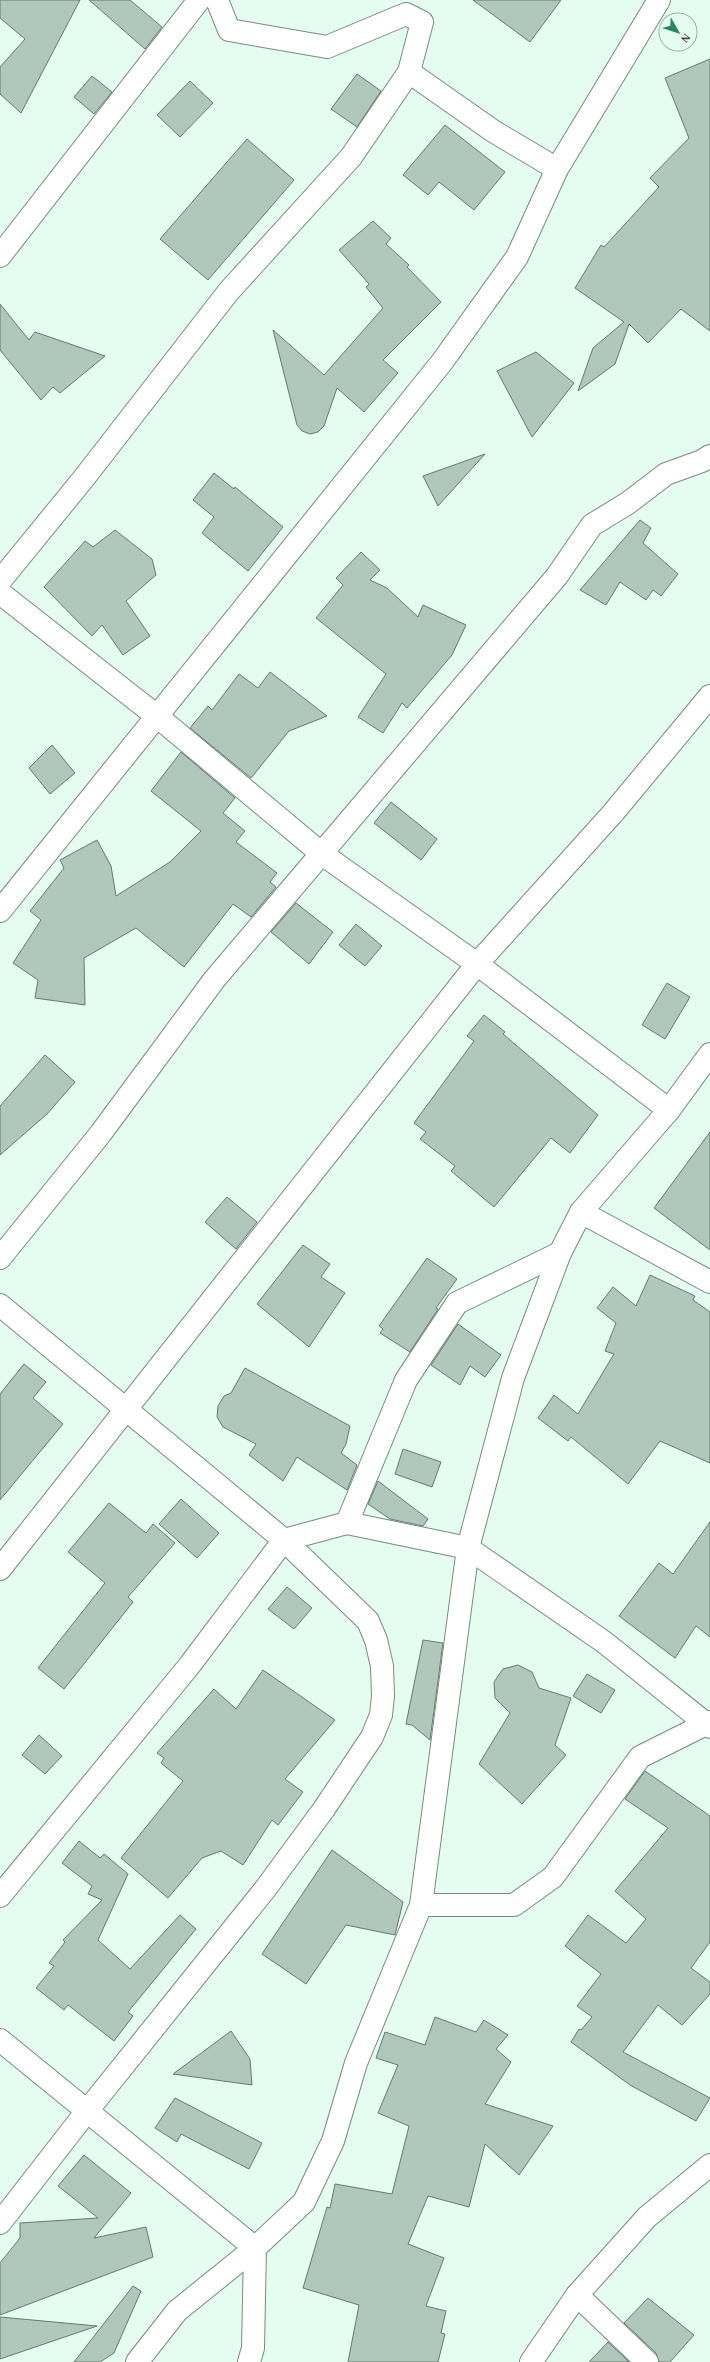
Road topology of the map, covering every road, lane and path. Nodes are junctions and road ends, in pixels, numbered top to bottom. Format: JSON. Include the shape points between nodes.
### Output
{"nodes":[{"id":1,"x":199,"y":0,"type":"edge"},
{"id":2,"x":217,"y":0,"type":"edge"},
{"id":3,"x":659,"y":0,"type":"edge"},
{"id":4,"x":411,"y":7,"type":"edge"},
{"id":5,"x":409,"y":72,"type":"junction"},
{"id":6,"x":557,"y":169,"type":"junction"},
{"id":7,"x":0,"y":256,"type":"edge"},
{"id":8,"x":710,"y":456,"type":"edge"},
{"id":9,"x":0,"y":581,"type":"edge"},
{"id":10,"x":0,"y":593,"type":"edge"},
{"id":11,"x":710,"y":696,"type":"edge"},
{"id":12,"x":158,"y":717,"type":"junction"},
{"id":13,"x":322,"y":854,"type":"junction"},
{"id":14,"x":0,"y":911,"type":"edge"},
{"id":15,"x":477,"y":964,"type":"junction"},
{"id":16,"x":710,"y":1054,"type":"edge"},
{"id":17,"x":669,"y":1110,"type":"junction"},
{"id":18,"x":581,"y":1212,"type":"junction"},
{"id":19,"x":560,"y":1254,"type":"junction"},
{"id":20,"x":0,"y":1258,"type":"edge"},
{"id":21,"x":710,"y":1282,"type":"edge"},
{"id":22,"x":0,"y":1305,"type":"edge"},
{"id":23,"x":126,"y":1409,"type":"junction"},
{"id":24,"x":347,"y":1523,"type":"junction"},
{"id":25,"x":284,"y":1540,"type":"junction"},
{"id":26,"x":468,"y":1548,"type":"junction"},
{"id":27,"x":0,"y":1569,"type":"edge"},
{"id":28,"x":709,"y":1724,"type":"edge"},
{"id":29,"x":0,"y":1896,"type":"edge"},
{"id":30,"x":421,"y":1905,"type":"junction"},
{"id":31,"x":0,"y":2040,"type":"edge"},
{"id":32,"x":87,"y":2111,"type":"junction"},
{"id":33,"x":710,"y":2165,"type":"edge"},
{"id":34,"x":0,"y":2223,"type":"edge"},
{"id":35,"x":255,"y":2248,"type":"junction"},
{"id":36,"x":577,"y":2295,"type":"junction"},
{"id":37,"x":137,"y":2362,"type":"edge"},
{"id":38,"x":249,"y":2362,"type":"edge"},
{"id":39,"x":531,"y":2362,"type":"edge"},
{"id":40,"x":647,"y":2362,"type":"edge"}],
"edges":[{"from":1,"to":7,"type":"street"},
{"from":2,"to":4,"type":"street","via":[[229,30],[327,47]]},
{"from":3,"to":6,"type":"street"},
{"from":4,"to":5,"type":"street","via":[[422,22]]},
{"from":5,"to":6,"type":"street","via":[[493,131]]},
{"from":5,"to":9,"type":"street","via":[[351,157],[229,291],[84,478]]},
{"from":6,"to":12,"type":"street","via":[[517,257],[442,362]]},
{"from":8,"to":13,"type":"street","via":[[666,474],[592,526],[557,576]]},
{"from":10,"to":12,"type":"street"},
{"from":11,"to":15,"type":"street","via":[[612,813]]},
{"from":12,"to":13,"type":"street"},
{"from":12,"to":14,"type":"street"},
{"from":13,"to":15,"type":"street"},
{"from":13,"to":20,"type":"street","via":[[214,980],[101,1133]]},
{"from":15,"to":17,"type":"street"},
{"from":15,"to":23,"type":"street"},
{"from":16,"to":17,"type":"street"},
{"from":17,"to":18,"type":"street"},
{"from":18,"to":19,"type":"street"},
{"from":18,"to":21,"type":"street"},
{"from":19,"to":24,"type":"street","via":[[457,1303],[406,1380]]},
{"from":19,"to":26,"type":"street","via":[[513,1378]]},
{"from":22,"to":23,"type":"street"},
{"from":23,"to":25,"type":"street"},
{"from":23,"to":27,"type":"street"},
{"from":24,"to":25,"type":"street"},
{"from":24,"to":26,"type":"street"},
{"from":25,"to":29,"type":"street","via":[[189,1666]]},
{"from":25,"to":32,"type":"street","via":[[368,1621],[382,1666],[381,1715],[372,1737],[324,1809],[266,1888]]},
{"from":26,"to":28,"type":"street","via":[[604,1642]]},
{"from":26,"to":30,"type":"street"},
{"from":28,"to":30,"type":"street","via":[[640,1757],[553,1877],[514,1905]]},
{"from":30,"to":35,"type":"street","via":[[356,2063],[333,2141],[304,2202]]},
{"from":31,"to":32,"type":"street"},
{"from":32,"to":34,"type":"street"},
{"from":32,"to":35,"type":"street"},
{"from":33,"to":36,"type":"street","via":[[647,2217]]},
{"from":35,"to":37,"type":"street","via":[[177,2311]]},
{"from":35,"to":38,"type":"street","via":[[253,2348]]},
{"from":36,"to":39,"type":"street"},
{"from":36,"to":40,"type":"street"}]}
